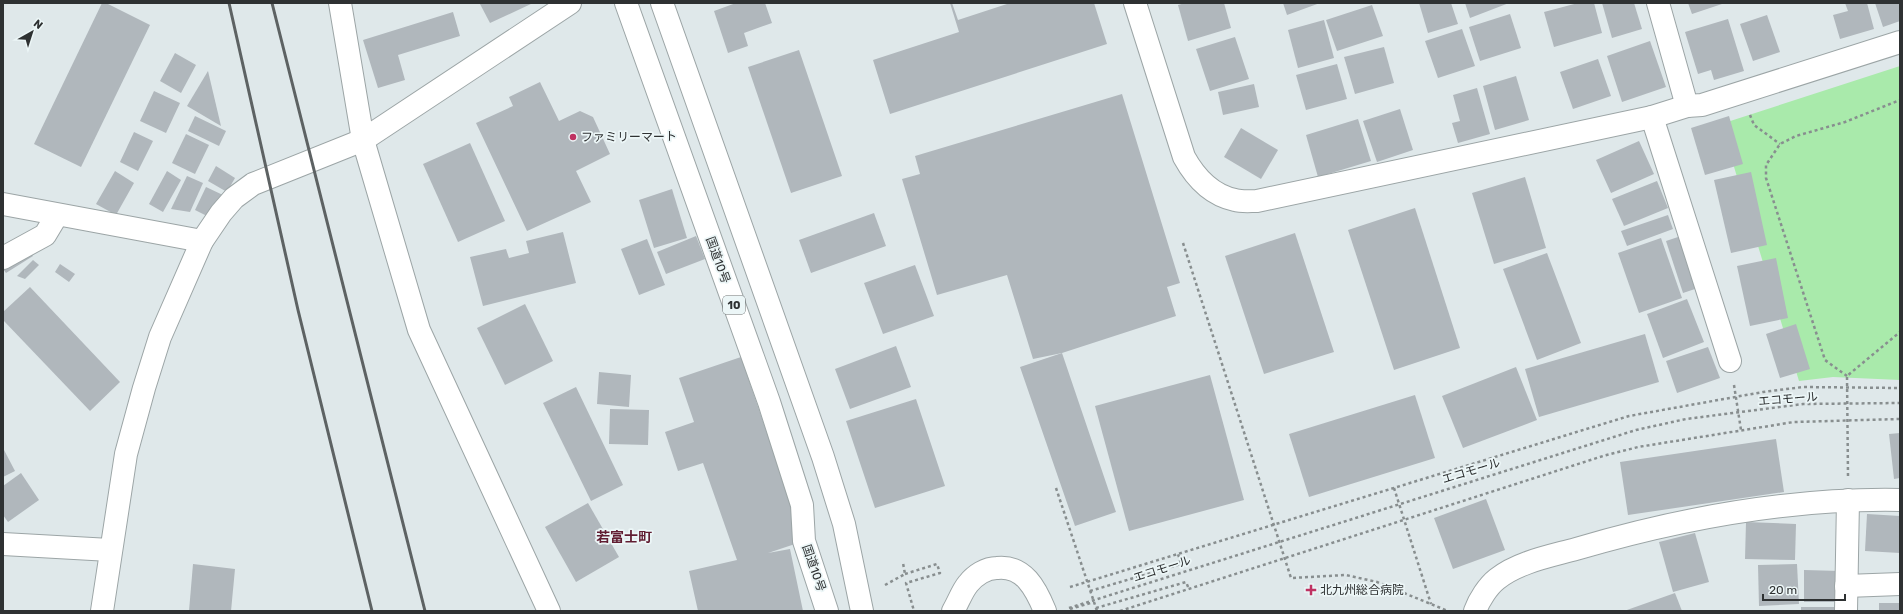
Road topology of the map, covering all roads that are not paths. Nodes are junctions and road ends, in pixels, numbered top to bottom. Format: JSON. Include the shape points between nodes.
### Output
{"nodes":[{"id":1,"x":340,"y":3,"type":"edge"},
{"id":2,"x":570,"y":3,"type":"edge"},
{"id":3,"x":626,"y":3,"type":"edge"},
{"id":4,"x":662,"y":3,"type":"edge"},
{"id":5,"x":1135,"y":3,"type":"edge"},
{"id":6,"x":1658,"y":3,"type":"edge"},
{"id":7,"x":1900,"y":42,"type":"edge"},
{"id":8,"x":1687,"y":106,"type":"junction"},
{"id":9,"x":1652,"y":117,"type":"junction"},
{"id":10,"x":363,"y":140,"type":"junction"},
{"id":11,"x":3,"y":204,"type":"edge"},
{"id":12,"x":58,"y":215,"type":"junction"},
{"id":13,"x":202,"y":241,"type":"junction"},
{"id":14,"x":3,"y":258,"type":"edge"},
{"id":15,"x":1730,"y":361,"type":"road end"},
{"id":16,"x":1848,"y":500,"type":"junction"},
{"id":17,"x":1900,"y":500,"type":"edge"},
{"id":18,"x":3,"y":544,"type":"edge"},
{"id":19,"x":110,"y":550,"type":"junction"},
{"id":20,"x":1900,"y":584,"type":"edge"},
{"id":21,"x":1846,"y":586,"type":"junction"},
{"id":22,"x":1058,"y":610,"type":"edge"},
{"id":23,"x":102,"y":611,"type":"edge"},
{"id":24,"x":549,"y":611,"type":"edge"},
{"id":25,"x":827,"y":611,"type":"edge"},
{"id":26,"x":862,"y":611,"type":"edge"},
{"id":27,"x":953,"y":611,"type":"edge"},
{"id":28,"x":1475,"y":611,"type":"edge"},
{"id":29,"x":1846,"y":611,"type":"edge"}],
"edges":[{"from":1,"to":10,"type":"main road"},
{"from":2,"to":10,"type":"main road"},
{"from":3,"to":25,"type":"main road","name":"国道10号","number":"10","via":[[769,402],[802,505],[804,541]]},
{"from":4,"to":26,"type":"main road","via":[[823,457],[844,524]]},
{"from":5,"to":9,"type":"main road","via":[[1184,157],[1193,173],[1203,183],[1217,194],[1235,200],[1257,201]]},
{"from":6,"to":8,"type":"main road"},
{"from":7,"to":8,"type":"main road","via":[[1702,105]]},
{"from":8,"to":9,"type":"main road"},
{"from":9,"to":15,"type":"main road"},
{"from":10,"to":13,"type":"main road","via":[[253,184],[234,198]]},
{"from":10,"to":24,"type":"main road","via":[[419,330]]},
{"from":11,"to":12,"type":"main road"},
{"from":12,"to":13,"type":"main road"},
{"from":12,"to":14,"type":"main road","via":[[45,235]]},
{"from":13,"to":19,"type":"main road","via":[[160,337],[144,388],[126,454]]},
{"from":16,"to":17,"type":"main road"},
{"from":16,"to":21,"type":"main road"},
{"from":16,"to":28,"type":"main road","via":[[1743,510],[1617,536],[1526,563],[1497,579],[1478,602]]},
{"from":18,"to":19,"type":"main road"},
{"from":19,"to":23,"type":"main road"},
{"from":20,"to":21,"type":"main road"},
{"from":21,"to":29,"type":"main road"},
{"from":22,"to":27,"type":"main road","via":[[1039,596],[1025,576],[1007,567],[983,571],[974,578]]}]}
